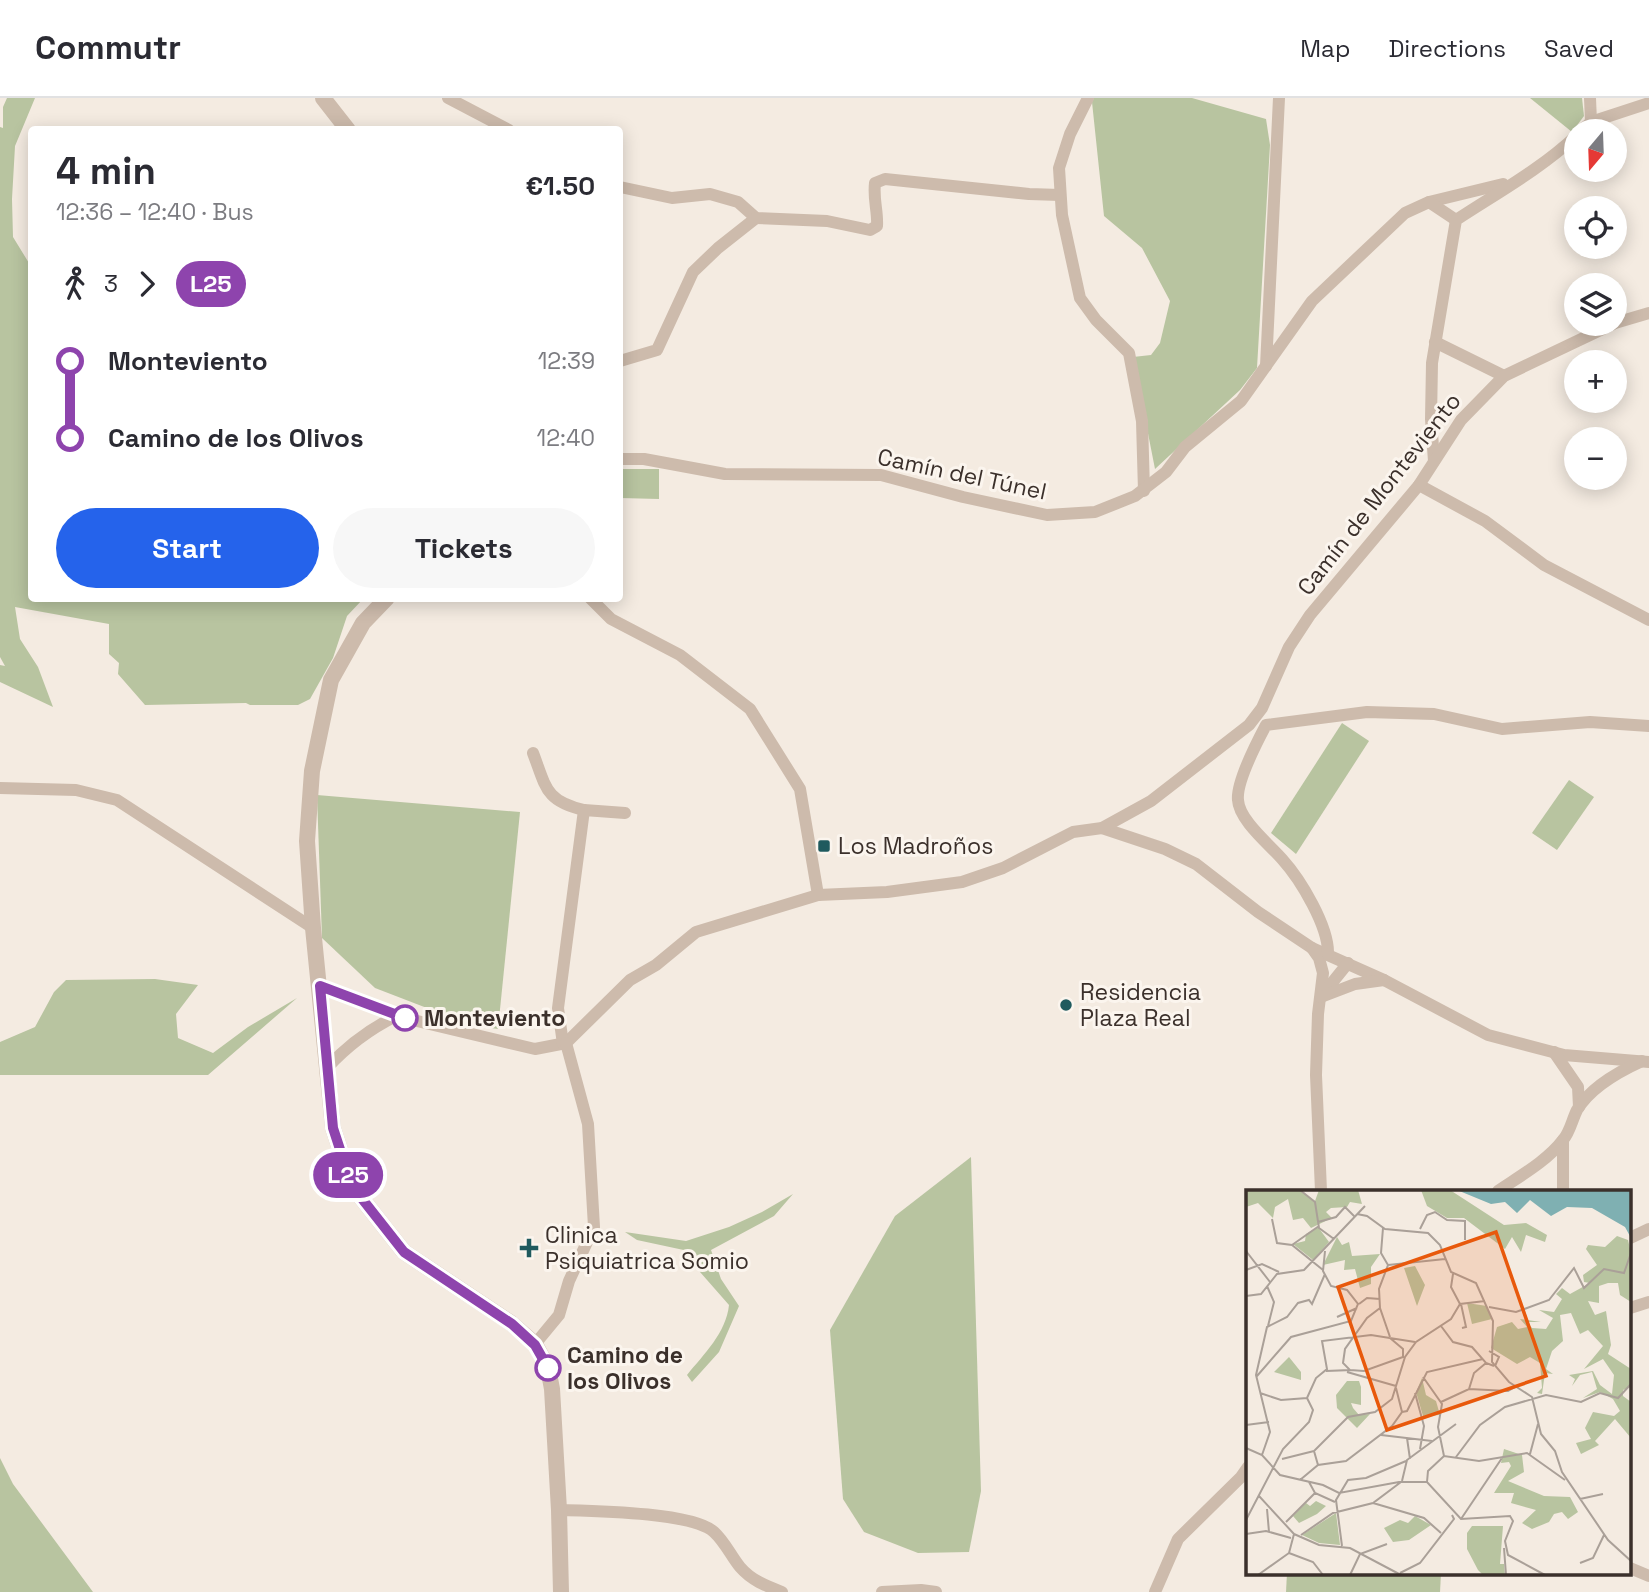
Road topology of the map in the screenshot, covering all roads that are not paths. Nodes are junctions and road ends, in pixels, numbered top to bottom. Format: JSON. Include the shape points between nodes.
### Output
{"nodes":[{"id":1,"x":323,"y":98,"type":"edge"},
{"id":2,"x":448,"y":98,"type":"edge"},
{"id":3,"x":1088,"y":98,"type":"edge"},
{"id":4,"x":1279,"y":98,"type":"edge"},
{"id":5,"x":1590,"y":98,"type":"edge"},
{"id":6,"x":1649,"y":103,"type":"edge"},
{"id":7,"x":1591,"y":119,"type":"edge"},
{"id":8,"x":1600,"y":119,"type":"edge"},
{"id":9,"x":345,"y":126,"type":"edge"},
{"id":10,"x":501,"y":126,"type":"edge"},
{"id":11,"x":1564,"y":146,"type":"edge"},
{"id":12,"x":1517,"y":180,"type":"junction"},
{"id":13,"x":623,"y":188,"type":"edge"},
{"id":14,"x":1060,"y":195,"type":"junction"},
{"id":15,"x":1429,"y":202,"type":"junction"},
{"id":16,"x":756,"y":218,"type":"junction"},
{"id":17,"x":1457,"y":220,"type":"junction"},
{"id":18,"x":1649,"y":313,"type":"edge"},
{"id":19,"x":1627,"y":319,"type":"edge"},
{"id":20,"x":1587,"y":336,"type":"edge"},
{"id":21,"x":1435,"y":342,"type":"junction"},
{"id":22,"x":623,"y":360,"type":"edge"},
{"id":23,"x":1266,"y":366,"type":"junction"},
{"id":24,"x":1504,"y":376,"type":"junction"},
{"id":25,"x":623,"y":459,"type":"edge"},
{"id":26,"x":1434,"y":461,"type":"junction"},
{"id":27,"x":1419,"y":485,"type":"junction"},
{"id":28,"x":1143,"y":491,"type":"junction"},
{"id":29,"x":383,"y":602,"type":"edge"},
{"id":30,"x":594,"y":602,"type":"edge"},
{"id":31,"x":1649,"y":620,"type":"edge"},
{"id":32,"x":1649,"y":726,"type":"edge"},
{"id":33,"x":533,"y":753,"type":"dead end"},
{"id":34,"x":0,"y":788,"type":"edge"},
{"id":35,"x":584,"y":810,"type":"junction"},
{"id":36,"x":625,"y":813,"type":"dead end"},
{"id":37,"x":1102,"y":828,"type":"junction"},
{"id":38,"x":818,"y":895,"type":"junction"},
{"id":39,"x":313,"y":928,"type":"junction"},
{"id":40,"x":1312,"y":948,"type":"junction"},
{"id":41,"x":1328,"y":954,"type":"junction"},
{"id":42,"x":1348,"y":962,"type":"junction"},
{"id":43,"x":1384,"y":980,"type":"junction"},
{"id":44,"x":320,"y":986,"type":"junction"},
{"id":45,"x":1321,"y":997,"type":"junction"},
{"id":46,"x":396,"y":1016,"type":"junction"},
{"id":47,"x":565,"y":1043,"type":"junction"},
{"id":48,"x":1554,"y":1052,"type":"junction"},
{"id":49,"x":1647,"y":1060,"type":"edge"},
{"id":50,"x":327,"y":1068,"type":"junction"},
{"id":51,"x":1579,"y":1107,"type":"junction"},
{"id":52,"x":1563,"y":1140,"type":"junction"},
{"id":53,"x":1321,"y":1190,"type":"edge"},
{"id":54,"x":1499,"y":1190,"type":"edge"},
{"id":55,"x":1563,"y":1190,"type":"edge"},
{"id":56,"x":1649,"y":1229,"type":"edge"},
{"id":57,"x":1632,"y":1237,"type":"edge"},
{"id":58,"x":1649,"y":1302,"type":"edge"},
{"id":59,"x":1632,"y":1307,"type":"edge"},
{"id":60,"x":535,"y":1345,"type":"junction"},
{"id":61,"x":1246,"y":1470,"type":"edge"},
{"id":62,"x":559,"y":1510,"type":"junction"},
{"id":63,"x":1632,"y":1569,"type":"edge"},
{"id":64,"x":1649,"y":1576,"type":"edge"},
{"id":65,"x":561,"y":1592,"type":"edge"},
{"id":66,"x":782,"y":1592,"type":"edge"},
{"id":67,"x":882,"y":1592,"type":"edge"},
{"id":68,"x":936,"y":1592,"type":"edge"},
{"id":69,"x":1155,"y":1592,"type":"edge"}],
"edges":[{"from":1,"to":9,"type":"street"},
{"from":2,"to":10,"type":"street"},
{"from":3,"to":14,"type":"street","via":[[1059,168]]},
{"from":4,"to":23,"type":"street"},
{"from":5,"to":7,"type":"street"},
{"from":6,"to":8,"type":"street"},
{"from":11,"to":12,"type":"street"},
{"from":12,"to":15,"type":"street","name":"Camín del Túnel"},
{"from":12,"to":17,"type":"street"},
{"from":13,"to":16,"type":"street","via":[[673,198],[710,194],[738,202]]},
{"from":14,"to":16,"type":"street","via":[[885,179],[875,183],[878,217],[877,226],[870,230],[827,221]]},
{"from":14,"to":28,"type":"street","via":[[1080,298],[1129,354],[1142,421]]},
{"from":15,"to":17,"type":"street"},
{"from":15,"to":23,"type":"street","name":"Camín del Túnel","via":[[1405,213],[1312,301]]},
{"from":16,"to":22,"type":"street","via":[[693,271],[657,350]]},
{"from":17,"to":21,"type":"street"},
{"from":18,"to":19,"type":"street","name":"Camín de Monteviento"},
{"from":20,"to":24,"type":"street","name":"Camín de Monteviento"},
{"from":21,"to":24,"type":"street"},
{"from":21,"to":26,"type":"street"},
{"from":23,"to":28,"type":"street","name":"Camín del Túnel","via":[[1241,401],[1185,447],[1166,472]]},
{"from":24,"to":26,"type":"street","name":"Camín de Monteviento","via":[[1461,420]]},
{"from":25,"to":28,"type":"street","name":"Camín del Túnel","via":[[725,474],[881,475],[1047,515],[1095,512]]},
{"from":26,"to":27,"type":"street","name":"Camín de Monteviento"},
{"from":27,"to":31,"type":"street","via":[[1485,521],[1544,565]]},
{"from":27,"to":37,"type":"street","name":"Camín de Monteviento","via":[[1310,615],[1249,725],[1151,801]]},
{"from":29,"to":39,"type":"street","via":[[363,623],[331,681],[312,771],[307,841]]},
{"from":30,"to":38,"type":"street","via":[[611,619],[680,655],[750,709],[800,789]]},
{"from":32,"to":41,"type":"street","via":[[1590,722],[1502,729],[1434,715],[1367,712],[1266,725],[1248,761],[1237,799],[1243,817],[1285,862],[1308,898],[1326,934]]},
{"from":33,"to":35,"type":"street","via":[[551,795],[564,805]]},
{"from":34,"to":39,"type":"street","via":[[76,790],[117,800]]},
{"from":35,"to":36,"type":"street"},
{"from":35,"to":47,"type":"street","via":[[558,1008]]},
{"from":37,"to":38,"type":"street","name":"Camín de Monteviento","via":[[1073,832],[1003,868],[962,882]]},
{"from":37,"to":40,"type":"street","via":[[1196,864]]},
{"from":38,"to":47,"type":"street","name":"Camín de Monteviento","via":[[696,932],[656,965],[629,980]]},
{"from":39,"to":44,"type":"street"},
{"from":40,"to":41,"type":"street"},
{"from":40,"to":45,"type":"street","via":[[1324,973]]},
{"from":41,"to":42,"type":"street"},
{"from":42,"to":43,"type":"street"},
{"from":42,"to":45,"type":"street"},
{"from":43,"to":45,"type":"street","via":[[1355,984]]},
{"from":43,"to":48,"type":"street","via":[[1489,1035]]},
{"from":44,"to":46,"type":"street"},
{"from":44,"to":50,"type":"street"},
{"from":45,"to":53,"type":"street","via":[[1316,1075]]},
{"from":46,"to":47,"type":"street","via":[[535,1049]]},
{"from":46,"to":50,"type":"street","via":[[341,1052]]},
{"from":47,"to":60,"type":"street","via":[[588,1124],[594,1227],[559,1315]]},
{"from":48,"to":49,"type":"street"},
{"from":48,"to":51,"type":"street","via":[[1578,1087]]},
{"from":49,"to":51,"type":"street","via":[[1620,1072]]},
{"from":50,"to":60,"type":"street","via":[[333,1128],[352,1186],[404,1252],[512,1324]]},
{"from":51,"to":52,"type":"street"},
{"from":52,"to":54,"type":"street"},
{"from":52,"to":55,"type":"street"},
{"from":56,"to":57,"type":"street"},
{"from":58,"to":59,"type":"street"},
{"from":60,"to":62,"type":"street","via":[[548,1368],[552,1389]]},
{"from":61,"to":69,"type":"street","via":[[1178,1539]]},
{"from":62,"to":65,"type":"street"},
{"from":62,"to":66,"type":"street","via":[[698,1523],[712,1531],[741,1569]]},
{"from":63,"to":64,"type":"street"},
{"from":67,"to":68,"type":"street"}]}
